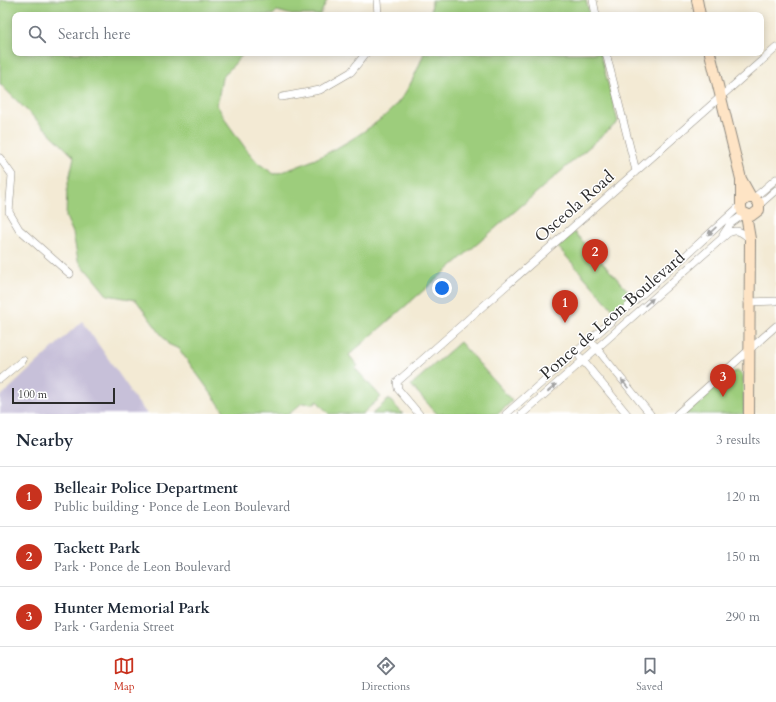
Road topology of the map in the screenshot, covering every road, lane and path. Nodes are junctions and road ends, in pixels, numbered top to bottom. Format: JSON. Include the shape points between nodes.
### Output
{"nodes":[{"id":1,"x":377,"y":0,"type":"edge"},
{"id":2,"x":593,"y":0,"type":"edge"},
{"id":3,"x":697,"y":0,"type":"edge"},
{"id":4,"x":378,"y":12,"type":"edge"},
{"id":5,"x":595,"y":12,"type":"edge"},
{"id":6,"x":699,"y":12,"type":"edge"},
{"id":7,"x":776,"y":48,"type":"edge"},
{"id":8,"x":364,"y":56,"type":"edge"},
{"id":9,"x":607,"y":56,"type":"edge"},
{"id":10,"x":711,"y":56,"type":"edge"},
{"id":11,"x":721,"y":95,"type":"junction"},
{"id":12,"x":282,"y":97,"type":"dead end"},
{"id":13,"x":0,"y":158,"type":"edge"},
{"id":14,"x":636,"y":171,"type":"junction"},
{"id":15,"x":776,"y":179,"type":"edge"},
{"id":16,"x":774,"y":195,"type":"edge"},
{"id":17,"x":749,"y":206,"type":"junction"},
{"id":18,"x":722,"y":238,"type":"junction"},
{"id":19,"x":750,"y":240,"type":"junction"},
{"id":20,"x":70,"y":274,"type":"dead end"},
{"id":21,"x":776,"y":301,"type":"edge"},
{"id":22,"x":748,"y":302,"type":"junction"},
{"id":23,"x":776,"y":326,"type":"edge"},
{"id":24,"x":590,"y":340,"type":"junction"},
{"id":25,"x":596,"y":349,"type":"junction"},
{"id":26,"x":749,"y":350,"type":"junction"},
{"id":27,"x":576,"y":352,"type":"junction"},
{"id":28,"x":23,"y":360,"type":"dead end"},
{"id":29,"x":583,"y":360,"type":"junction"},
{"id":30,"x":0,"y":379,"type":"edge"},
{"id":31,"x":419,"y":414,"type":"edge"},
{"id":32,"x":506,"y":414,"type":"edge"},
{"id":33,"x":522,"y":414,"type":"edge"},
{"id":34,"x":627,"y":414,"type":"edge"},
{"id":35,"x":650,"y":414,"type":"edge"},
{"id":36,"x":677,"y":414,"type":"edge"},
{"id":37,"x":749,"y":414,"type":"edge"}],
"edges":[{"from":1,"to":4,"type":"street"},
{"from":2,"to":5,"type":"street"},
{"from":3,"to":6,"type":"street"},
{"from":7,"to":11,"type":"street","name":"Osceola Road"},
{"from":8,"to":12,"type":"street","via":[[351,72],[320,90]]},
{"from":9,"to":14,"type":"street"},
{"from":10,"to":11,"type":"street"},
{"from":11,"to":14,"type":"street","name":"Osceola Road"},
{"from":11,"to":17,"type":"street"},
{"from":13,"to":20,"type":"street","via":[[12,175],[10,212],[19,229]]},
{"from":14,"to":31,"type":"street","name":"Osceola Road","via":[[397,382],[398,389]]},
{"from":15,"to":17,"type":"street","name":"Ponce de Leon Boulevard"},
{"from":16,"to":17,"type":"street","name":"Ponce de Leon Boulevard"},
{"from":17,"to":18,"type":"street","name":"Ponce de Leon Boulevard","via":[[730,224]]},
{"from":17,"to":19,"type":"street"},
{"from":17,"to":24,"type":"street","name":"Ponce de Leon Boulevard","one_way":true},
{"from":18,"to":19,"type":"street","name":"Ponce de Leon Boulevard","via":[[732,231],[738,231]]},
{"from":25,"to":18,"type":"street","name":"Ponce de Leon Boulevard","one_way":true},
{"from":19,"to":22,"type":"street"},
{"from":21,"to":22,"type":"street"},
{"from":22,"to":26,"type":"street"},
{"from":23,"to":26,"type":"street"},
{"from":24,"to":25,"type":"street"},
{"from":24,"to":27,"type":"street","name":"Ponce de Leon Boulevard"},
{"from":25,"to":29,"type":"street","name":"Ponce de Leon Boulevard"},
{"from":35,"to":25,"type":"street","one_way":true},
{"from":26,"to":36,"type":"street"},
{"from":26,"to":37,"type":"street"},
{"from":27,"to":29,"type":"street"},
{"from":27,"to":32,"type":"street","name":"Ponce de Leon Boulevard"},
{"from":28,"to":30,"type":"street"},
{"from":33,"to":29,"type":"street","name":"Ponce de Leon Boulevard","one_way":true},
{"from":29,"to":34,"type":"street"}]}
